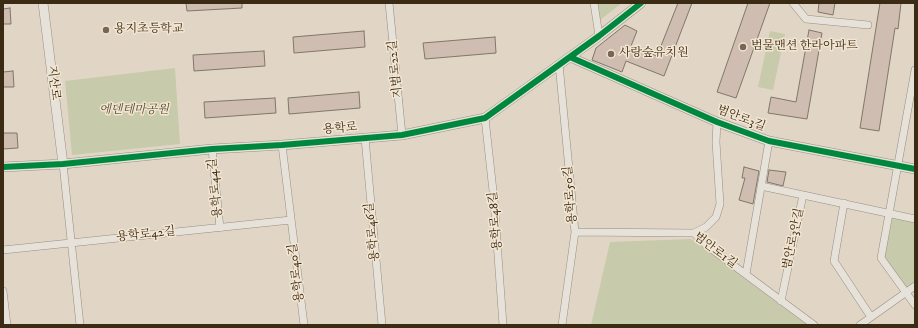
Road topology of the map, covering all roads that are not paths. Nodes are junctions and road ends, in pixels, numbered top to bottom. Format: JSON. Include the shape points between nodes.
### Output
{"nodes":[{"id":1,"x":43,"y":3,"type":"edge"},
{"id":2,"x":389,"y":3,"type":"edge"},
{"id":3,"x":594,"y":3,"type":"edge"},
{"id":4,"x":641,"y":3,"type":"edge"},
{"id":5,"x":793,"y":3,"type":"edge"},
{"id":6,"x":868,"y":25,"type":"dead end"},
{"id":7,"x":599,"y":36,"type":"junction"},
{"id":8,"x":570,"y":57,"type":"junction"},
{"id":9,"x":559,"y":64,"type":"junction"},
{"id":10,"x":915,"y":70,"type":"edge"},
{"id":11,"x":484,"y":118,"type":"junction"},
{"id":12,"x":717,"y":122,"type":"junction"},
{"id":13,"x":402,"y":135,"type":"junction"},
{"id":14,"x":365,"y":138,"type":"junction"},
{"id":15,"x":770,"y":141,"type":"junction"},
{"id":16,"x":282,"y":145,"type":"junction"},
{"id":17,"x":212,"y":149,"type":"junction"},
{"id":18,"x":63,"y":164,"type":"junction"},
{"id":19,"x":3,"y":167,"type":"edge"},
{"id":20,"x":897,"y":167,"type":"junction"},
{"id":21,"x":915,"y":169,"type":"edge"},
{"id":22,"x":762,"y":186,"type":"junction"},
{"id":23,"x":803,"y":195,"type":"junction"},
{"id":24,"x":844,"y":203,"type":"junction"},
{"id":25,"x":889,"y":213,"type":"junction"},
{"id":26,"x":915,"y":219,"type":"edge"},
{"id":27,"x":291,"y":220,"type":"junction"},
{"id":28,"x":220,"y":228,"type":"junction"},
{"id":29,"x":575,"y":232,"type":"junction"},
{"id":30,"x":694,"y":232,"type":"junction"},
{"id":31,"x":72,"y":243,"type":"junction"},
{"id":32,"x":3,"y":250,"type":"edge"},
{"id":33,"x":746,"y":274,"type":"junction"},
{"id":34,"x":915,"y":286,"type":"edge"},
{"id":35,"x":3,"y":291,"type":"edge"},
{"id":36,"x":905,"y":293,"type":"junction"},
{"id":37,"x":781,"y":301,"type":"junction"},
{"id":38,"x":915,"y":305,"type":"edge"},
{"id":39,"x":871,"y":317,"type":"junction"},
{"id":40,"x":6,"y":325,"type":"edge"},
{"id":41,"x":80,"y":325,"type":"edge"},
{"id":42,"x":304,"y":325,"type":"edge"},
{"id":43,"x":382,"y":325,"type":"edge"},
{"id":44,"x":504,"y":325,"type":"edge"},
{"id":45,"x":562,"y":325,"type":"edge"},
{"id":46,"x":814,"y":325,"type":"edge"},
{"id":47,"x":860,"y":325,"type":"edge"}],
"edges":[{"from":1,"to":18,"type":"street","name":"지산로"},
{"from":2,"to":13,"type":"street","name":"지범로22길"},
{"from":3,"to":7,"type":"street"},
{"from":4,"to":7,"type":"street","name":"용학로"},
{"from":5,"to":6,"type":"street","via":[[806,19]]},
{"from":7,"to":8,"type":"street","name":"용학로"},
{"from":8,"to":9,"type":"street","name":"용학로"},
{"from":8,"to":12,"type":"street","name":"범안로3길"},
{"from":9,"to":11,"type":"street","name":"용학로"},
{"from":9,"to":29,"type":"street","name":"용학로50길"},
{"from":10,"to":20,"type":"street"},
{"from":11,"to":13,"type":"street","name":"용학로"},
{"from":11,"to":44,"type":"street","name":"용학로48길","via":[[494,200]]},
{"from":12,"to":15,"type":"street","name":"범안로3길"},
{"from":12,"to":30,"type":"street","name":"범안로3길","via":[[720,204],[716,217],[706,227]]},
{"from":13,"to":14,"type":"street","name":"용학로"},
{"from":14,"to":16,"type":"street","name":"용학로"},
{"from":14,"to":43,"type":"street","name":"용학로46길"},
{"from":15,"to":20,"type":"street","name":"범안로3길"},
{"from":15,"to":22,"type":"street","name":"범안로3길"},
{"from":16,"to":17,"type":"street","name":"용학로"},
{"from":16,"to":27,"type":"street","name":"용학로40길"},
{"from":17,"to":18,"type":"street","name":"용학로"},
{"from":17,"to":28,"type":"street","name":"용학로44길"},
{"from":18,"to":19,"type":"street","name":"용학로"},
{"from":18,"to":31,"type":"street"},
{"from":20,"to":21,"type":"street","name":"범안로3길"},
{"from":20,"to":25,"type":"street"},
{"from":22,"to":23,"type":"street"},
{"from":22,"to":33,"type":"street","name":"범안로3길"},
{"from":23,"to":24,"type":"street","name":"범안로3안길"},
{"from":23,"to":37,"type":"street","name":"범안로3안길"},
{"from":24,"to":25,"type":"street","name":"범안로3안길"},
{"from":24,"to":39,"type":"street","via":[[834,260]]},
{"from":25,"to":26,"type":"street","name":"범안로3안길"},
{"from":25,"to":36,"type":"street","via":[[881,258]]},
{"from":27,"to":28,"type":"street","name":"용학로44길"},
{"from":27,"to":42,"type":"street","name":"용학로40길"},
{"from":28,"to":31,"type":"street","name":"용학로42길"},
{"from":29,"to":30,"type":"street","name":"범안로1길"},
{"from":29,"to":45,"type":"street","name":"용학로50길"},
{"from":30,"to":33,"type":"street","name":"범안로1길","via":[[706,245]]},
{"from":31,"to":32,"type":"street","name":"용학로42길"},
{"from":31,"to":41,"type":"street"},
{"from":33,"to":37,"type":"street","name":"범안로1길"},
{"from":34,"to":36,"type":"street"},
{"from":35,"to":40,"type":"street"},
{"from":36,"to":38,"type":"street"},
{"from":36,"to":39,"type":"street"},
{"from":37,"to":46,"type":"street","name":"범안로1길"},
{"from":39,"to":47,"type":"street"}]}
